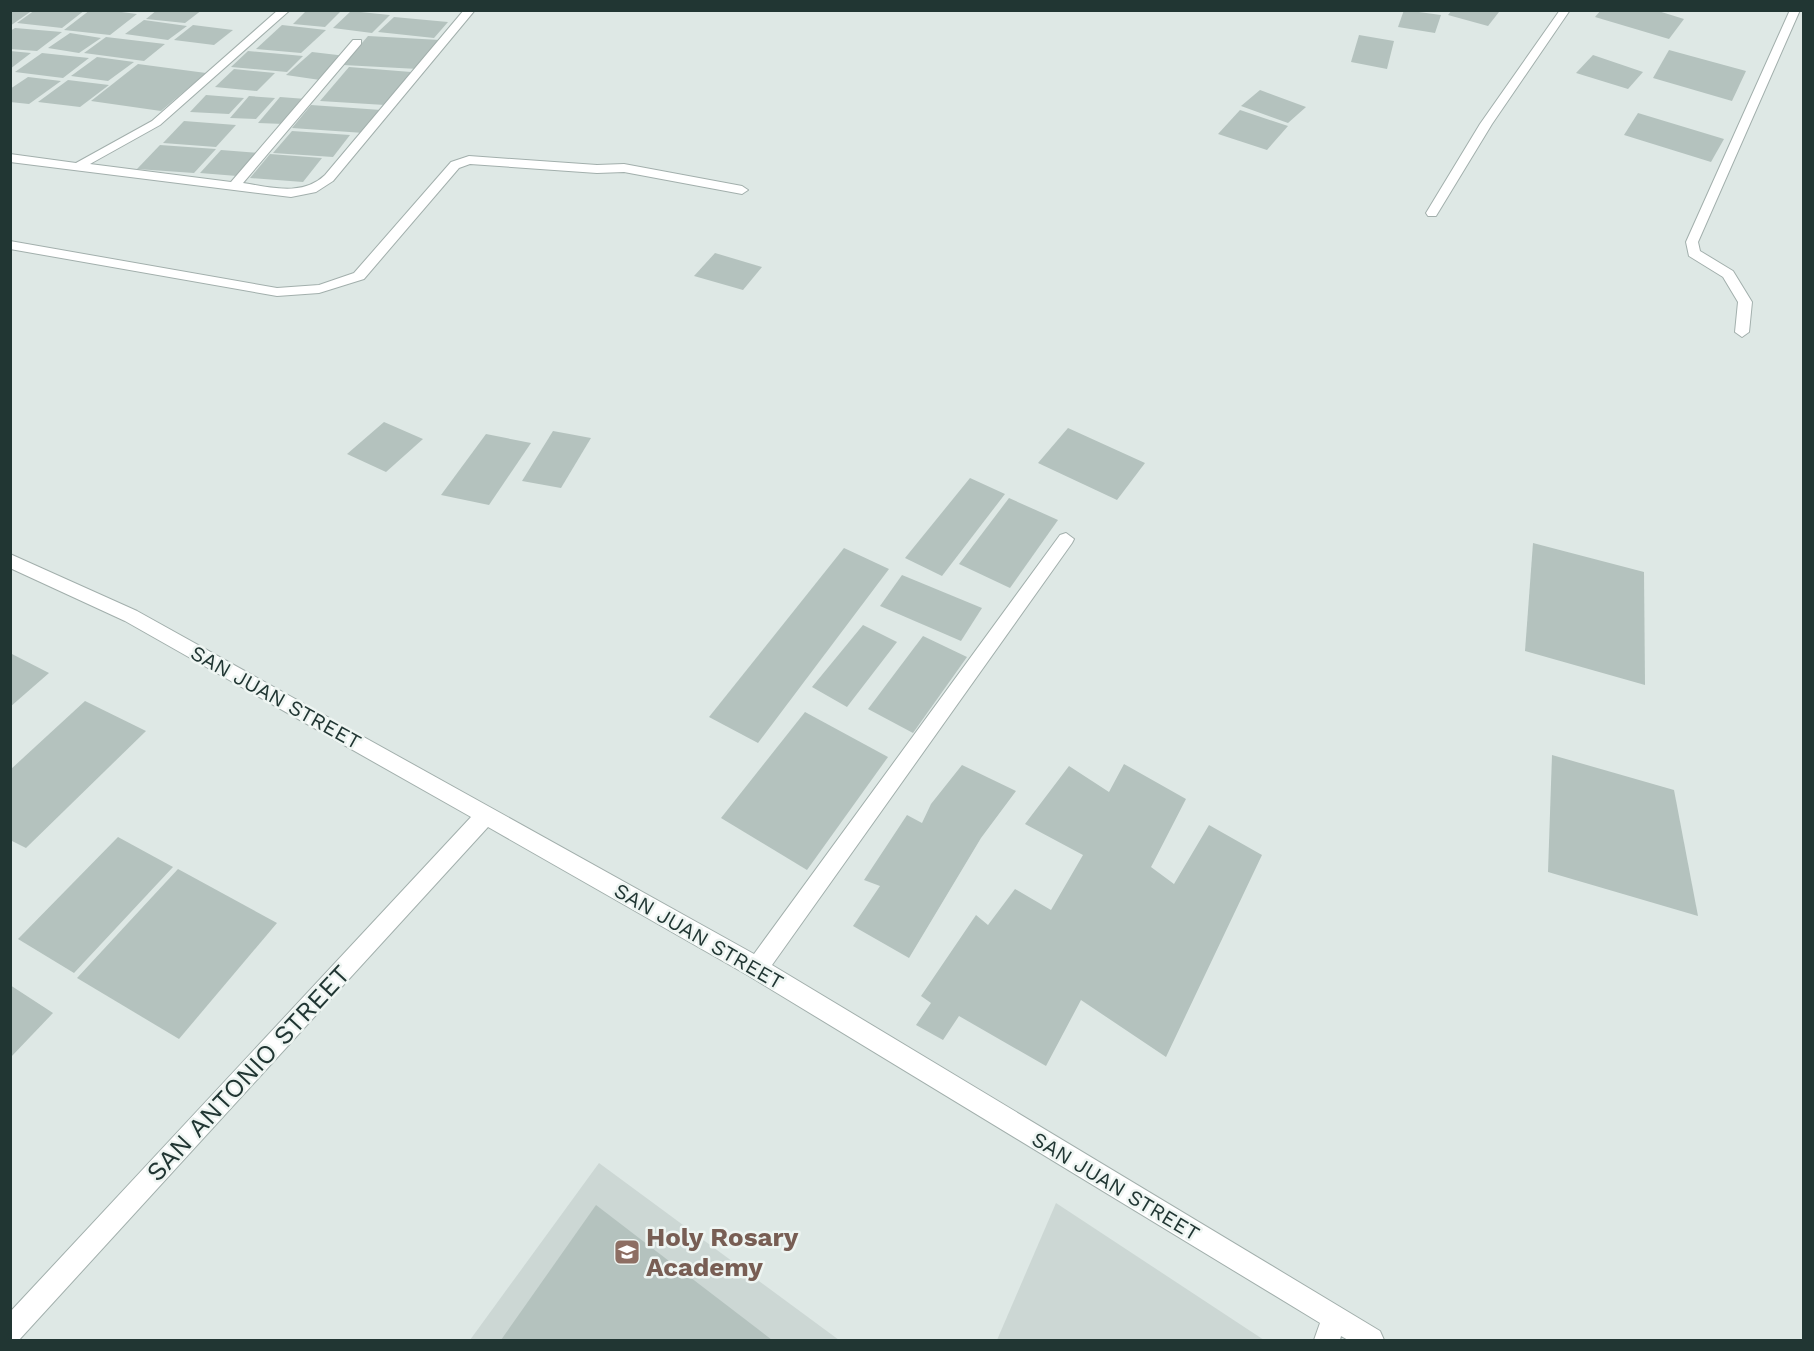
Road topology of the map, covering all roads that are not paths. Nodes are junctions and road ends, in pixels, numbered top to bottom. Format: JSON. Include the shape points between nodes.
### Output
{"nodes":[{"id":1,"x":285,"y":10,"type":"edge"},
{"id":2,"x":470,"y":10,"type":"edge"},
{"id":3,"x":1565,"y":10,"type":"edge"},
{"id":4,"x":1795,"y":10,"type":"edge"},
{"id":5,"x":357,"y":42,"type":"dead end"},
{"id":6,"x":10,"y":158,"type":"edge"},
{"id":7,"x":77,"y":166,"type":"junction"},
{"id":8,"x":235,"y":185,"type":"junction"},
{"id":9,"x":742,"y":190,"type":"dead end"},
{"id":10,"x":1432,"y":213,"type":"dead end"},
{"id":11,"x":10,"y":245,"type":"edge"},
{"id":12,"x":1742,"y":332,"type":"dead end"},
{"id":13,"x":1066,"y":539,"type":"dead end"},
{"id":14,"x":10,"y":560,"type":"edge"},
{"id":15,"x":486,"y":815,"type":"junction"},
{"id":16,"x":757,"y":968,"type":"junction"},
{"id":17,"x":1331,"y":1329,"type":"edge"},
{"id":18,"x":10,"y":1331,"type":"edge"},
{"id":19,"x":1371,"y":1341,"type":"edge"}],
"edges":[{"from":1,"to":7,"type":"street","via":[[156,123]]},
{"from":2,"to":8,"type":"street","via":[[322,185],[311,191],[291,193]]},
{"from":3,"to":10,"type":"street","via":[[1486,124]]},
{"from":4,"to":12,"type":"street","via":[[1692,242],[1694,253],[1728,274],[1745,302]]},
{"from":5,"to":8,"type":"street"},
{"from":6,"to":7,"type":"street"},
{"from":7,"to":8,"type":"street"},
{"from":9,"to":11,"type":"street","via":[[624,168],[469,160],[455,165],[359,276],[340,285],[295,293]]},
{"from":13,"to":16,"type":"street"},
{"from":14,"to":15,"type":"street","name":"SAN JUAN STREET","via":[[130,616]]},
{"from":15,"to":16,"type":"street","name":"SAN JUAN STREET"},
{"from":15,"to":18,"type":"street","name":"SAN ANTONIO STREET"},
{"from":16,"to":17,"type":"street","name":"SAN JUAN STREET"},
{"from":17,"to":19,"type":"street","name":"SAN JUAN STREET"}]}
